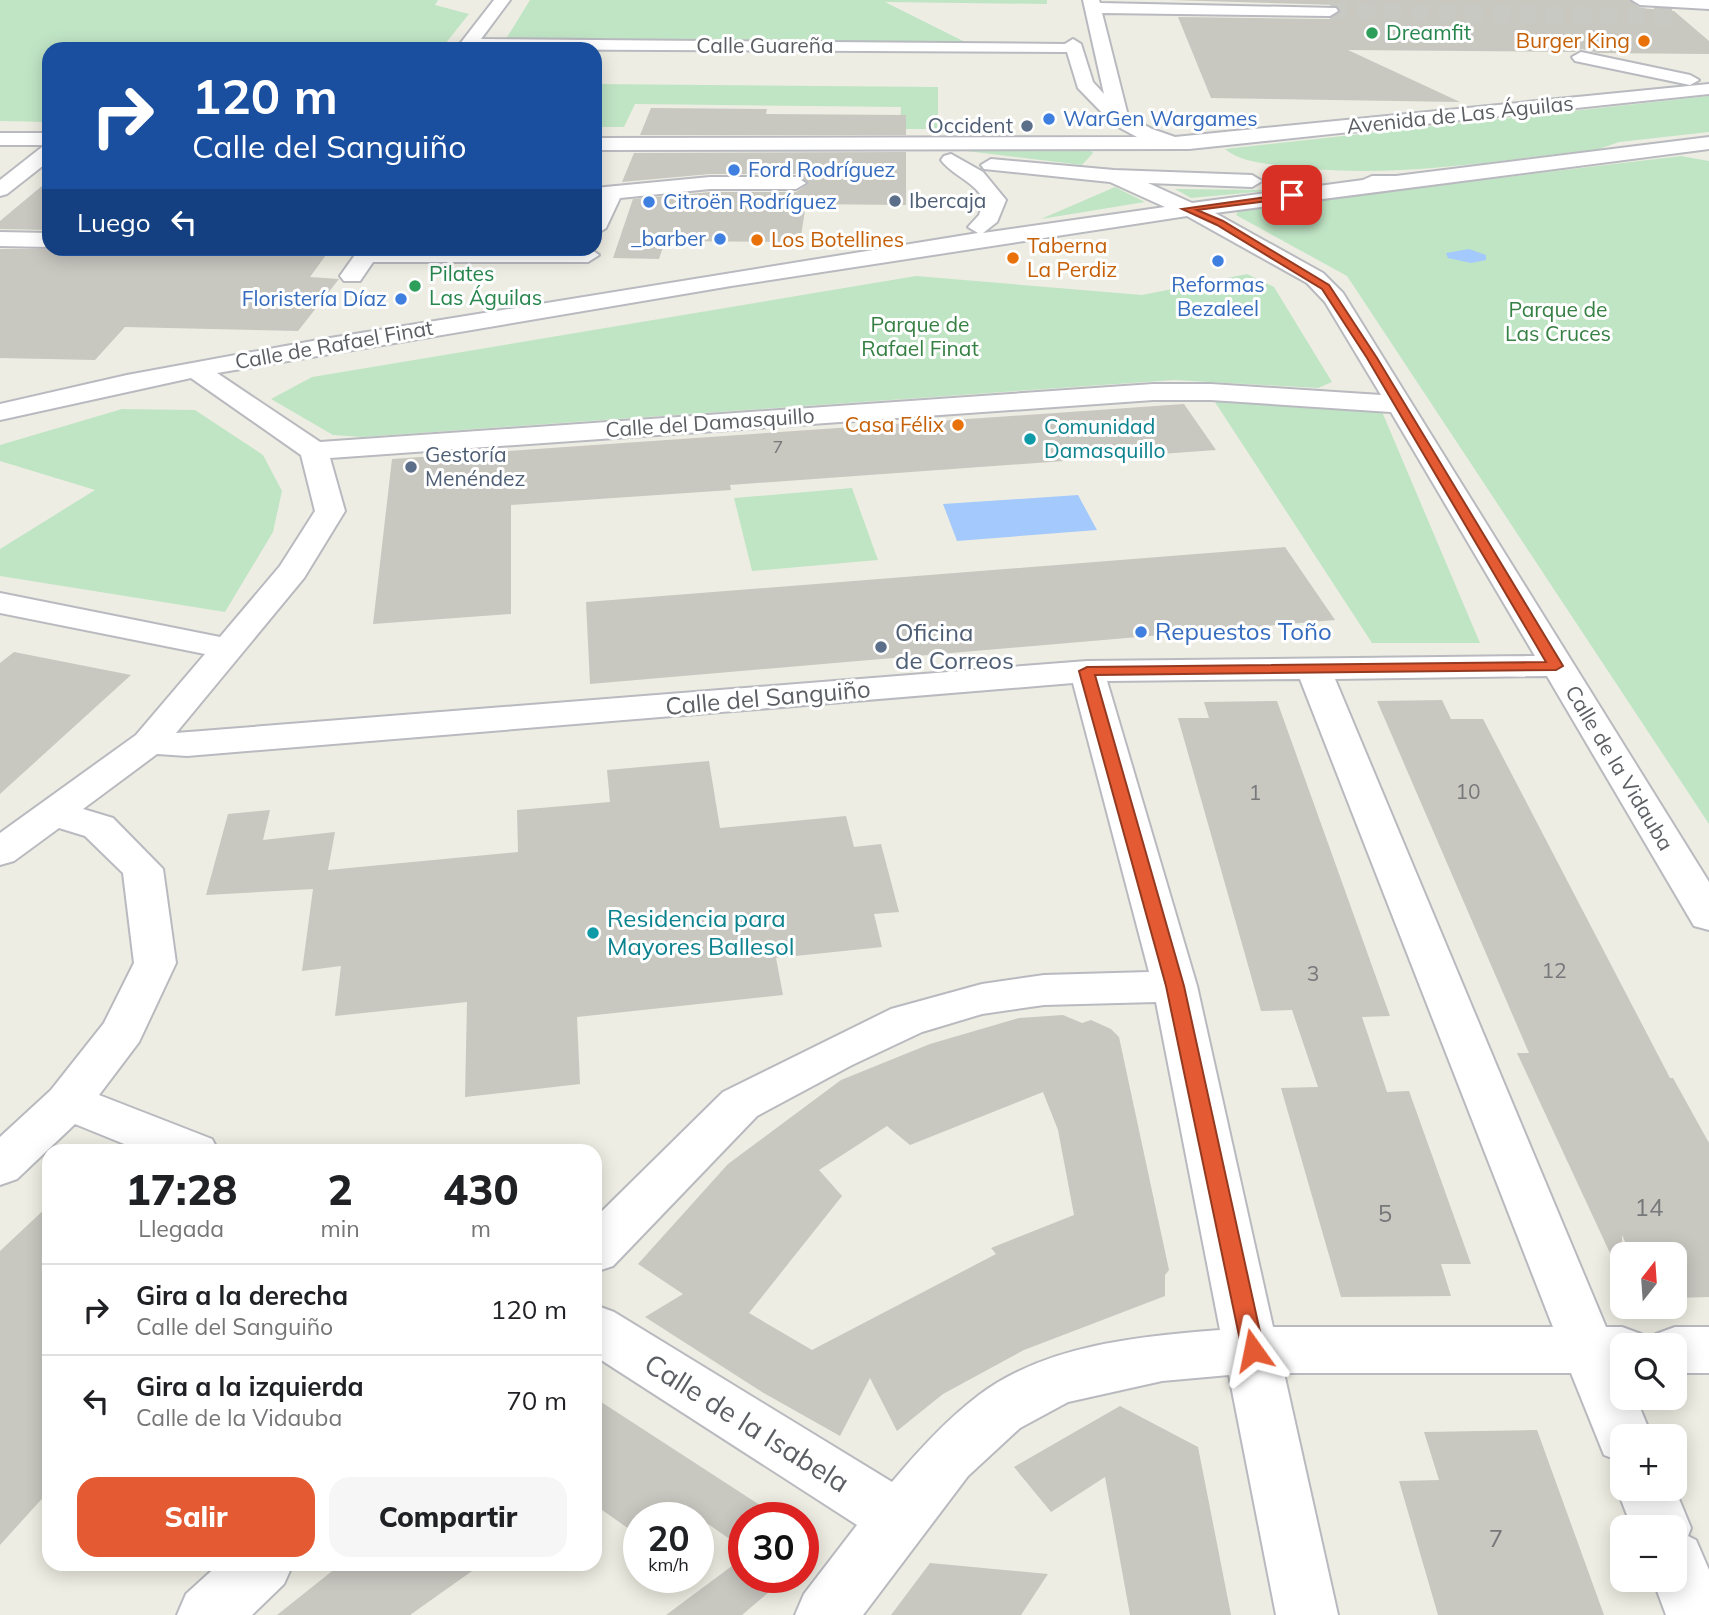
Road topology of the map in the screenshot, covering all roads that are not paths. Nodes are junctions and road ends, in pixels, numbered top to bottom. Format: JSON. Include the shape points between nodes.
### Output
{"nodes":[{"id":1,"x":502,"y":0,"type":"edge"},
{"id":2,"x":1640,"y":0,"type":"edge"},
{"id":3,"x":1092,"y":4,"type":"edge"},
{"id":4,"x":1709,"y":4,"type":"edge"},
{"id":5,"x":1330,"y":11,"type":"tunnel mouth"},
{"id":6,"x":1709,"y":11,"type":"edge"},
{"id":7,"x":1681,"y":15,"type":"tunnel mouth"},
{"id":8,"x":743,"y":27,"type":"dead end"},
{"id":9,"x":602,"y":28,"type":"dead end"},
{"id":10,"x":470,"y":42,"type":"edge"},
{"id":11,"x":571,"y":42,"type":"edge"},
{"id":12,"x":602,"y":44,"type":"edge"},
{"id":13,"x":772,"y":46,"type":"junction"},
{"id":14,"x":1581,"y":57,"type":"dead end"},
{"id":15,"x":1709,"y":86,"type":"edge"},
{"id":16,"x":1492,"y":94,"type":"dead end"},
{"id":17,"x":1531,"y":108,"type":"junction"},
{"id":18,"x":1121,"y":119,"type":"junction"},
{"id":19,"x":0,"y":139,"type":"edge"},
{"id":20,"x":42,"y":139,"type":"edge"},
{"id":21,"x":1189,"y":143,"type":"junction"},
{"id":22,"x":602,"y":144,"type":"edge"},
{"id":23,"x":1128,"y":144,"type":"junction"},
{"id":24,"x":1705,"y":145,"type":"edge"},
{"id":25,"x":847,"y":146,"type":"junction"},
{"id":26,"x":1208,"y":150,"type":"junction"},
{"id":27,"x":42,"y":157,"type":"edge"},
{"id":28,"x":951,"y":160,"type":"junction"},
{"id":29,"x":1114,"y":176,"type":"junction"},
{"id":30,"x":1322,"y":182,"type":"junction"},
{"id":31,"x":1396,"y":182,"type":"junction"},
{"id":32,"x":796,"y":183,"type":"dead end"},
{"id":33,"x":0,"y":190,"type":"edge"},
{"id":34,"x":603,"y":194,"type":"edge"},
{"id":35,"x":1065,"y":194,"type":"dead end"},
{"id":36,"x":1186,"y":209,"type":"junction"},
{"id":37,"x":1022,"y":211,"type":"dead end"},
{"id":38,"x":979,"y":227,"type":"junction"},
{"id":39,"x":0,"y":239,"type":"edge"},
{"id":40,"x":42,"y":240,"type":"edge"},
{"id":41,"x":919,"y":248,"type":"junction"},
{"id":42,"x":368,"y":256,"type":"edge"},
{"id":43,"x":591,"y":256,"type":"edge"},
{"id":44,"x":352,"y":276,"type":"dead end"},
{"id":45,"x":623,"y":296,"type":"junction"},
{"id":46,"x":197,"y":369,"type":"junction"},
{"id":47,"x":1399,"y":404,"type":"junction"},
{"id":48,"x":0,"y":412,"type":"edge"},
{"id":49,"x":314,"y":451,"type":"junction"},
{"id":50,"x":0,"y":603,"type":"edge"},
{"id":51,"x":229,"y":649,"type":"junction"},
{"id":52,"x":1556,"y":666,"type":"junction"},
{"id":53,"x":1313,"y":668,"type":"junction"},
{"id":54,"x":1087,"y":671,"type":"junction"},
{"id":55,"x":149,"y":743,"type":"junction"},
{"id":56,"x":53,"y":813,"type":"junction"},
{"id":57,"x":0,"y":852,"type":"edge"},
{"id":58,"x":1709,"y":916,"type":"edge"},
{"id":59,"x":1175,"y":986,"type":"junction"},
{"id":60,"x":68,"y":1102,"type":"junction"},
{"id":61,"x":175,"y":1144,"type":"edge"},
{"id":62,"x":0,"y":1166,"type":"edge"},
{"id":63,"x":602,"y":1244,"type":"edge"},
{"id":64,"x":602,"y":1332,"type":"edge"},
{"id":65,"x":1253,"y":1350,"type":"junction"},
{"id":66,"x":1606,"y":1350,"type":"edge"},
{"id":67,"x":1687,"y":1350,"type":"edge"},
{"id":68,"x":1709,"y":1350,"type":"edge"},
{"id":69,"x":1622,"y":1424,"type":"edge"},
{"id":70,"x":898,"y":1518,"type":"junction"},
{"id":71,"x":255,"y":1571,"type":"edge"},
{"id":72,"x":1687,"y":1590,"type":"edge"},
{"id":73,"x":208,"y":1615,"type":"edge"},
{"id":74,"x":826,"y":1615,"type":"edge"},
{"id":75,"x":1307,"y":1615,"type":"edge"},
{"id":76,"x":1697,"y":1615,"type":"edge"}],
"edges":[{"from":1,"to":10,"type":"street"},
{"from":2,"to":4,"type":"street"},
{"from":3,"to":5,"type":"street"},
{"from":3,"to":18,"type":"street"},
{"from":6,"to":7,"type":"street"},
{"from":8,"to":13,"type":"street","via":[[764,35]]},
{"from":9,"to":11,"type":"street","via":[[577,35]]},
{"from":12,"to":13,"type":"street","name":"Calle Guareña"},
{"from":13,"to":18,"type":"street","name":"Calle Guareña","via":[[1067,46],[1084,84]]},
{"from":14,"to":15,"type":"street"},
{"from":15,"to":17,"type":"street","name":"Avenida de Las Águilas"},
{"from":16,"to":17,"type":"street"},
{"from":17,"to":26,"type":"street","name":"Avenida de Las Águilas"},
{"from":18,"to":21,"type":"street","via":[[1146,134]]},
{"from":18,"to":23,"type":"street","via":[[1120,135]]},
{"from":19,"to":20,"type":"street"},
{"from":21,"to":23,"type":"street","name":"Avenida de Las Águilas"},
{"from":21,"to":26,"type":"street","name":"Avenida de Las Águilas"},
{"from":22,"to":25,"type":"street","name":"Avenida de Las Águilas"},
{"from":23,"to":25,"type":"street","name":"Avenida de Las Águilas"},
{"from":23,"to":26,"type":"street","name":"Avenida de Las Águilas"},
{"from":23,"to":29,"type":"street"},
{"from":24,"to":31,"type":"street","name":"Avenida de Las Águilas"},
{"from":25,"to":28,"type":"street","name":"Avenida de Las Águilas"},
{"from":26,"to":30,"type":"street","name":"Avenida de Las Águilas","via":[[1276,173]]},
{"from":27,"to":33,"type":"street"},
{"from":28,"to":29,"type":"street","name":"Avenida de Las Águilas"},
{"from":28,"to":38,"type":"street","via":[[991,190],[995,200],[989,217]]},
{"from":29,"to":30,"type":"street","name":"Avenida de Las Águilas"},
{"from":29,"to":35,"type":"street"},
{"from":29,"to":36,"type":"street","name":"Calle de la Vidauba"},
{"from":30,"to":31,"type":"street","name":"Avenida de Las Águilas"},
{"from":31,"to":36,"type":"street","name":"Calle de Rafael Finat"},
{"from":32,"to":34,"type":"street","via":[[710,183]]},
{"from":36,"to":41,"type":"street","name":"Calle de Rafael Finat"},
{"from":36,"to":47,"type":"street","name":"Calle de la Vidauba","via":[[1220,223],[1326,287]]},
{"from":37,"to":38,"type":"street","name":"Calle de Rafael Finat"},
{"from":38,"to":41,"type":"street","name":"Calle de Rafael Finat"},
{"from":39,"to":40,"type":"street"},
{"from":41,"to":45,"type":"street","name":"Calle de Rafael Finat"},
{"from":42,"to":44,"type":"street"},
{"from":43,"to":45,"type":"street"},
{"from":45,"to":46,"type":"street","name":"Calle de Rafael Finat"},
{"from":46,"to":48,"type":"street","name":"Calle de Rafael Finat"},
{"from":46,"to":49,"type":"street"},
{"from":47,"to":49,"type":"street","name":"Calle del Damasquillo","via":[[1153,392]]},
{"from":47,"to":52,"type":"street","name":"Calle de la Vidauba"},
{"from":49,"to":51,"type":"street","via":[[330,511],[293,571]]},
{"from":50,"to":51,"type":"street"},
{"from":51,"to":55,"type":"street"},
{"from":52,"to":53,"type":"street","name":"Calle del Sanguiño"},
{"from":52,"to":58,"type":"street","name":"Calle de la Vidauba"},
{"from":53,"to":54,"type":"street","name":"Calle del Sanguiño"},
{"from":53,"to":66,"type":"street"},
{"from":54,"to":55,"type":"street","name":"Calle del Sanguiño","via":[[187,745]]},
{"from":54,"to":59,"type":"street"},
{"from":55,"to":56,"type":"street"},
{"from":56,"to":57,"type":"street"},
{"from":56,"to":60,"type":"street","via":[[99,827],[143,869],[155,963],[123,1031]]},
{"from":59,"to":63,"type":"street","via":[[1044,990],[982,999],[895,1026],[740,1104]]},
{"from":59,"to":65,"type":"street"},
{"from":60,"to":61,"type":"street"},
{"from":60,"to":62,"type":"street"},
{"from":64,"to":70,"type":"street","name":"Calle de la Isabela"},
{"from":65,"to":66,"type":"street"},
{"from":65,"to":70,"type":"street","via":[[1162,1358],[1057,1380],[1000,1410],[948,1458]]},
{"from":65,"to":75,"type":"street"},
{"from":66,"to":69,"type":"street"},
{"from":67,"to":68,"type":"street"},
{"from":70,"to":74,"type":"street"},
{"from":71,"to":73,"type":"street"},
{"from":72,"to":76,"type":"street"}]}
